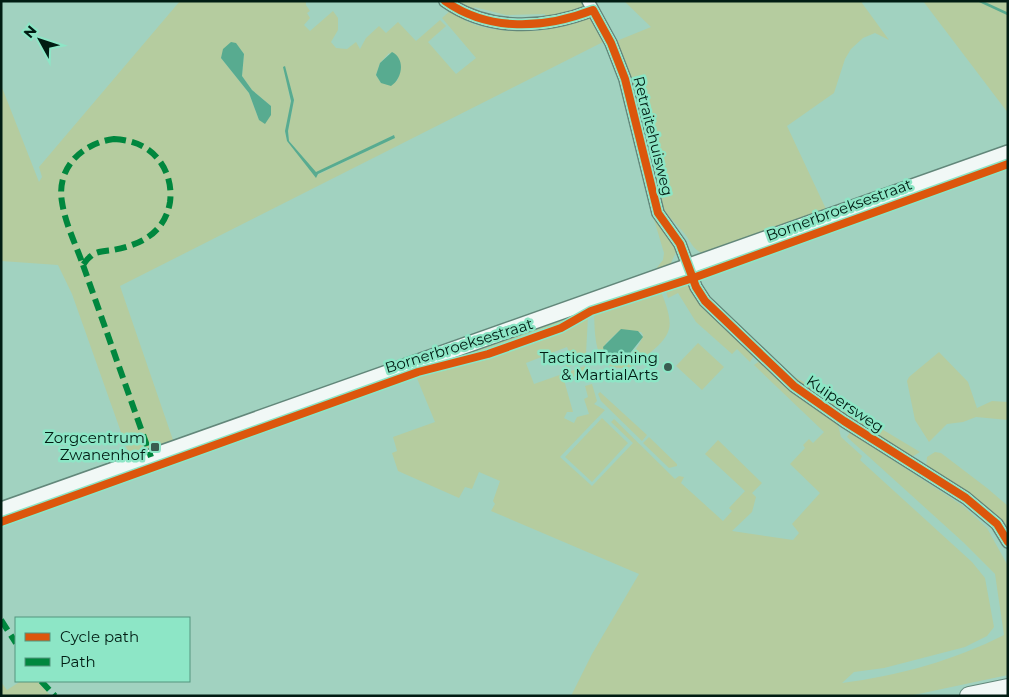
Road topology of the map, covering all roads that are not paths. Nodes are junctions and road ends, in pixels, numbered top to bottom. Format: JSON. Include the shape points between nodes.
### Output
{"nodes":[{"id":1,"x":444,"y":1,"type":"edge"},
{"id":2,"x":590,"y":6,"type":"edge"},
{"id":3,"x":1008,"y":153,"type":"edge"},
{"id":4,"x":688,"y":266,"type":"junction"},
{"id":5,"x":1,"y":510,"type":"edge"},
{"id":6,"x":1008,"y":542,"type":"edge"},
{"id":7,"x":1008,"y":688,"type":"edge"},
{"id":8,"x":969,"y":696,"type":"edge"}],
"edges":[{"from":1,"to":2,"type":"street","name":"Retraitehuisweg","via":[[468,14],[505,24],[550,22]]},
{"from":2,"to":4,"type":"street","name":"Retraitehuisweg","via":[[626,78],[655,205],[680,244]]},
{"from":3,"to":4,"type":"main road","name":"Bornerbroeksestraat"},
{"from":4,"to":5,"type":"main road","name":"Bornerbroeksestraat"},
{"from":4,"to":6,"type":"street","name":"Kuipersweg","via":[[705,301],[794,386],[966,498],[997,524]]},
{"from":7,"to":8,"type":"highway"}]}
